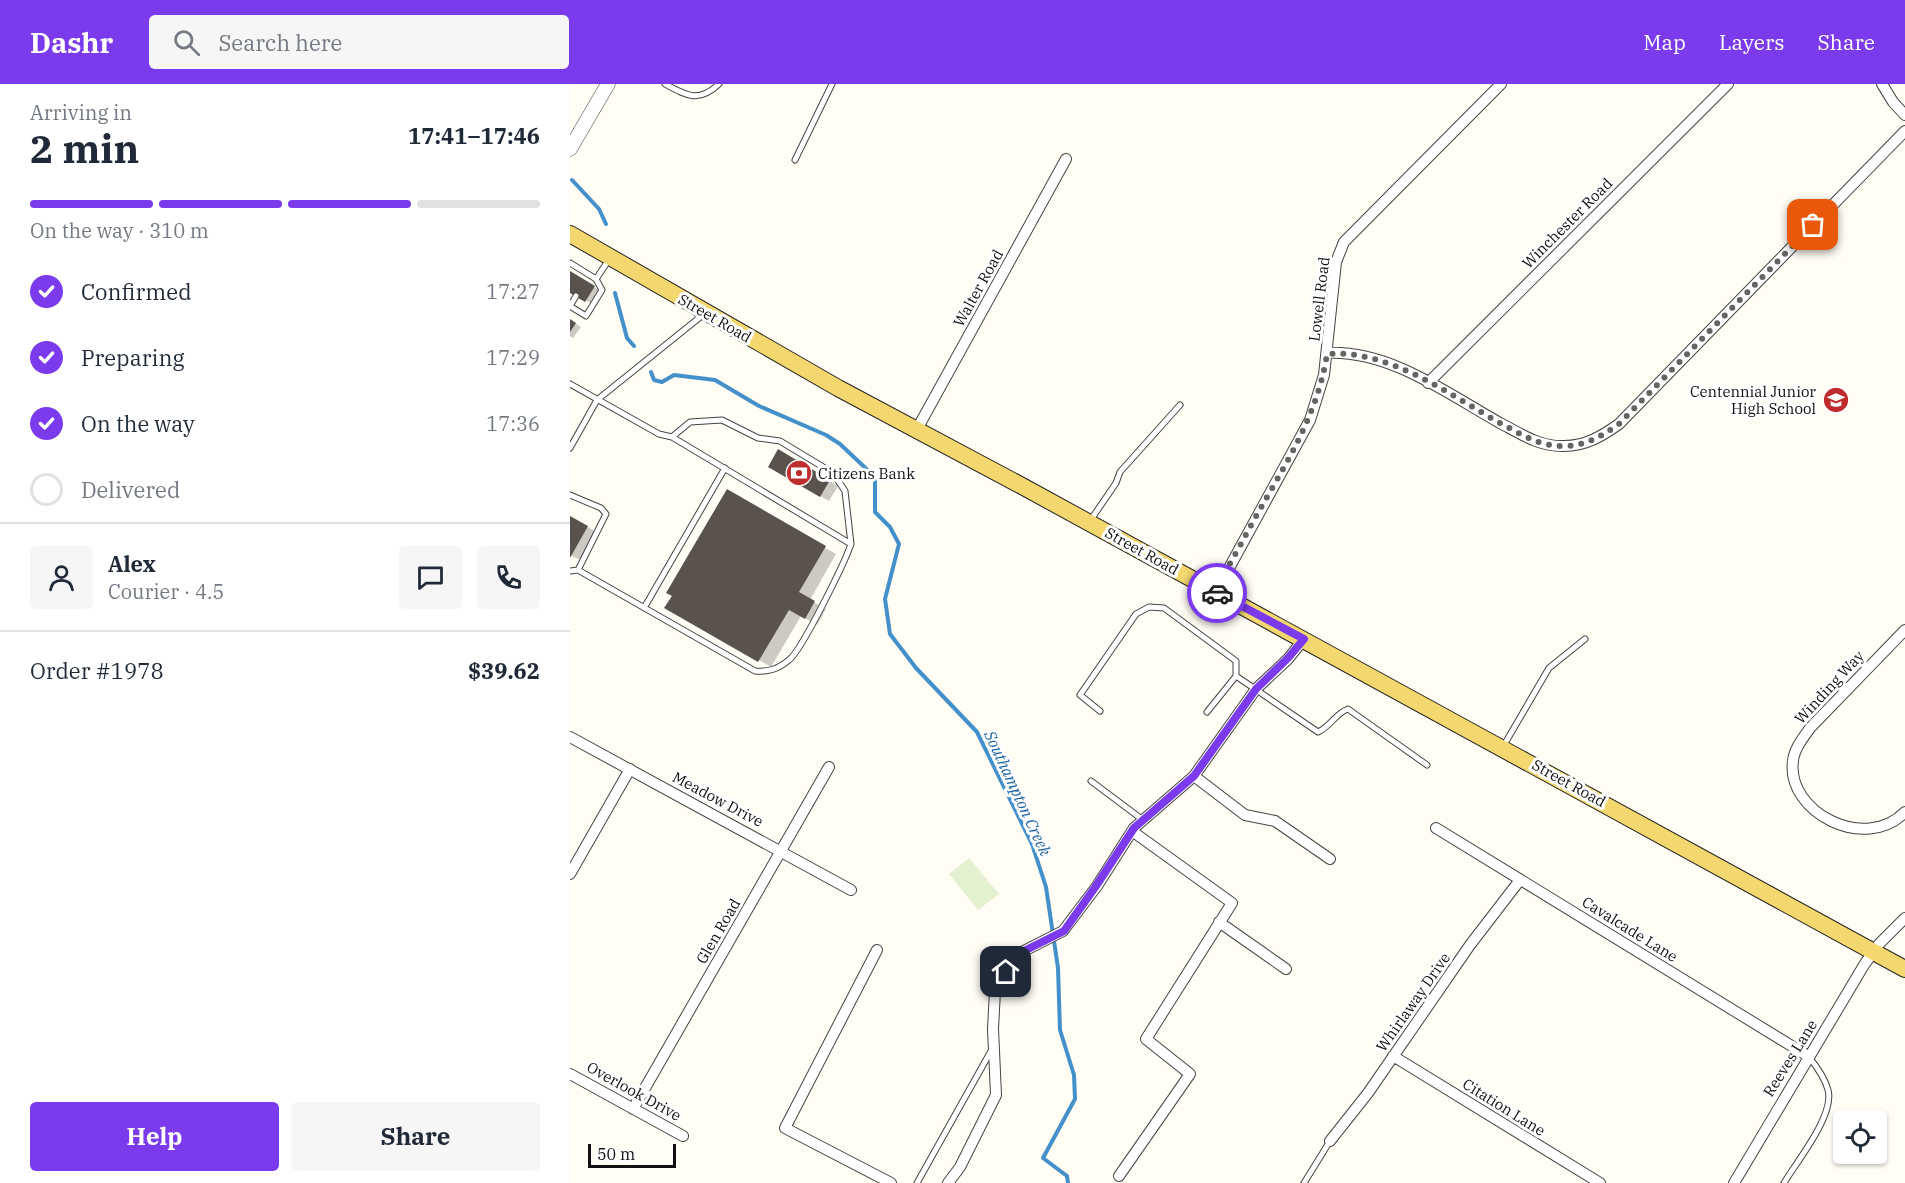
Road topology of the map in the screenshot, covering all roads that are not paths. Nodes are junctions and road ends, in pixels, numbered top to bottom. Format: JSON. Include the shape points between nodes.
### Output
{"nodes":[{"id":1,"x":608,"y":84,"type":"edge"},
{"id":2,"x":665,"y":84,"type":"edge"},
{"id":3,"x":719,"y":84,"type":"edge"},
{"id":4,"x":832,"y":84,"type":"edge"},
{"id":5,"x":1501,"y":84,"type":"edge"},
{"id":6,"x":1728,"y":84,"type":"edge"},
{"id":7,"x":1882,"y":84,"type":"edge"},
{"id":8,"x":1905,"y":115,"type":"edge"},
{"id":9,"x":1905,"y":131,"type":"edge"},
{"id":10,"x":570,"y":149,"type":"edge"},
{"id":11,"x":1066,"y":159,"type":"dead end"},
{"id":12,"x":795,"y":160,"type":"dead end"},
{"id":13,"x":570,"y":234,"type":"edge"},
{"id":14,"x":610,"y":257,"type":"junction"},
{"id":15,"x":570,"y":264,"type":"edge"},
{"id":16,"x":596,"y":279,"type":"junction"},
{"id":17,"x":576,"y":296,"type":"dead end"},
{"id":18,"x":705,"y":313,"type":"junction"},
{"id":19,"x":1327,"y":354,"type":"junction"},
{"id":20,"x":1428,"y":383,"type":"junction"},
{"id":21,"x":570,"y":384,"type":"edge"},
{"id":22,"x":597,"y":400,"type":"junction"},
{"id":23,"x":1180,"y":405,"type":"dead end"},
{"id":24,"x":916,"y":431,"type":"junction"},
{"id":25,"x":672,"y":436,"type":"junction"},
{"id":26,"x":570,"y":448,"type":"edge"},
{"id":27,"x":725,"y":468,"type":"junction"},
{"id":28,"x":570,"y":495,"type":"edge"},
{"id":29,"x":1089,"y":522,"type":"junction"},
{"id":30,"x":851,"y":544,"type":"junction"},
{"id":31,"x":578,"y":570,"type":"junction"},
{"id":32,"x":570,"y":571,"type":"edge"},
{"id":33,"x":1216,"y":592,"type":"junction"},
{"id":34,"x":644,"y":608,"type":"junction"},
{"id":35,"x":1905,"y":630,"type":"edge"},
{"id":36,"x":1304,"y":639,"type":"junction"},
{"id":37,"x":1585,"y":639,"type":"dead end"},
{"id":38,"x":1236,"y":676,"type":"junction"},
{"id":39,"x":1256,"y":689,"type":"junction"},
{"id":40,"x":1100,"y":711,"type":"dead end"},
{"id":41,"x":1207,"y":712,"type":"dead end"},
{"id":42,"x":570,"y":736,"type":"edge"},
{"id":43,"x":1503,"y":748,"type":"junction"},
{"id":44,"x":1427,"y":765,"type":"dead end"},
{"id":45,"x":829,"y":767,"type":"dead end"},
{"id":46,"x":630,"y":769,"type":"junction"},
{"id":47,"x":1194,"y":776,"type":"junction"},
{"id":48,"x":1091,"y":781,"type":"dead end"},
{"id":49,"x":1905,"y":812,"type":"edge"},
{"id":50,"x":1143,"y":820,"type":"junction"},
{"id":51,"x":1436,"y":828,"type":"dead end"},
{"id":52,"x":1132,"y":831,"type":"junction"},
{"id":53,"x":781,"y":850,"type":"junction"},
{"id":54,"x":1330,"y":859,"type":"dead end"},
{"id":55,"x":570,"y":874,"type":"edge"},
{"id":56,"x":1520,"y":880,"type":"junction"},
{"id":57,"x":851,"y":890,"type":"dead end"},
{"id":58,"x":1905,"y":918,"type":"edge"},
{"id":59,"x":1219,"y":922,"type":"junction"},
{"id":60,"x":877,"y":950,"type":"dead end"},
{"id":61,"x":1874,"y":951,"type":"junction"},
{"id":62,"x":1286,"y":969,"type":"dead end"},
{"id":63,"x":1905,"y":969,"type":"edge"},
{"id":64,"x":994,"y":1047,"type":"junction"},
{"id":65,"x":1393,"y":1056,"type":"junction"},
{"id":66,"x":1808,"y":1056,"type":"junction"},
{"id":67,"x":570,"y":1074,"type":"edge"},
{"id":68,"x":633,"y":1109,"type":"junction"},
{"id":69,"x":683,"y":1136,"type":"dead end"},
{"id":70,"x":1330,"y":1141,"type":"joint"},
{"id":71,"x":1119,"y":1176,"type":"dead end"},
{"id":72,"x":891,"y":1183,"type":"edge"},
{"id":73,"x":916,"y":1183,"type":"edge"},
{"id":74,"x":948,"y":1183,"type":"edge"},
{"id":75,"x":1304,"y":1183,"type":"edge"},
{"id":76,"x":1600,"y":1183,"type":"edge"},
{"id":77,"x":1734,"y":1183,"type":"edge"},
{"id":78,"x":1784,"y":1183,"type":"edge"}],
"edges":[{"from":1,"to":10,"type":"street"},
{"from":2,"to":3,"type":"lane","via":[[685,95],[701,96]]},
{"from":4,"to":12,"type":"lane"},
{"from":5,"to":19,"type":"street","name":"Lowell Road","via":[[1344,242],[1336,262]]},
{"from":6,"to":20,"type":"street","name":"Winchester Road"},
{"from":7,"to":8,"type":"street"},
{"from":9,"to":20,"type":"street","via":[[1619,424],[1602,436],[1563,447],[1533,441]]},
{"from":11,"to":24,"type":"street","name":"Walter Road"},
{"from":13,"to":14,"type":"main road","name":"Street Road"},
{"from":14,"to":16,"type":"lane"},
{"from":14,"to":18,"type":"main road","name":"Street Road"},
{"from":15,"to":16,"type":"lane","via":[[588,278]]},
{"from":16,"to":17,"type":"lane","via":[[602,290],[586,316],[570,306]]},
{"from":18,"to":22,"type":"lane"},
{"from":18,"to":24,"type":"main road","name":"Street Road"},
{"from":19,"to":20,"type":"street","via":[[1353,354],[1385,362]]},
{"from":19,"to":33,"type":"street","name":"Lowell Road","via":[[1310,420]]},
{"from":21,"to":22,"type":"lane"},
{"from":22,"to":25,"type":"lane","via":[[659,434]]},
{"from":22,"to":26,"type":"lane"},
{"from":23,"to":29,"type":"lane","via":[[1120,472]]},
{"from":24,"to":29,"type":"main road","name":"Street Road"},
{"from":25,"to":27,"type":"lane"},
{"from":25,"to":30,"type":"lane","via":[[690,422],[722,420],[758,438],[780,441],[833,473],[845,491]]},
{"from":27,"to":30,"type":"lane"},
{"from":27,"to":34,"type":"lane"},
{"from":28,"to":31,"type":"lane","via":[[606,514]]},
{"from":29,"to":33,"type":"main road","name":"Street Road"},
{"from":30,"to":34,"type":"lane","via":[[845,562],[791,659],[771,672],[755,671]]},
{"from":31,"to":32,"type":"lane"},
{"from":31,"to":34,"type":"lane"},
{"from":33,"to":36,"type":"main road","name":"Street Road"},
{"from":35,"to":49,"type":"street","name":"Winding Way","via":[[1801,740],[1793,772],[1809,804],[1847,828],[1878,830]]},
{"from":36,"to":39,"type":"street"},
{"from":36,"to":43,"type":"main road","name":"Street Road"},
{"from":37,"to":43,"type":"lane","via":[[1549,668]]},
{"from":38,"to":39,"type":"lane"},
{"from":38,"to":40,"type":"lane","via":[[1236,661],[1164,608],[1149,607],[1136,614],[1080,695]]},
{"from":38,"to":41,"type":"lane"},
{"from":39,"to":44,"type":"lane","via":[[1318,732],[1330,727],[1341,712],[1355,712]]},
{"from":39,"to":47,"type":"street"},
{"from":42,"to":46,"type":"street","name":"Meadow Drive"},
{"from":43,"to":61,"type":"main road","name":"Street Road"},
{"from":45,"to":53,"type":"street","name":"Glen Road"},
{"from":46,"to":53,"type":"street","name":"Meadow Drive"},
{"from":46,"to":55,"type":"street"},
{"from":47,"to":50,"type":"street"},
{"from":47,"to":54,"type":"street","via":[[1245,815],[1275,821]]},
{"from":48,"to":50,"type":"lane"},
{"from":50,"to":52,"type":"street"},
{"from":51,"to":56,"type":"street","name":"Cavalcade Lane"},
{"from":52,"to":59,"type":"street","via":[[1232,903]]},
{"from":52,"to":64,"type":"street","via":[[1064,931],[1018,954],[995,991]]},
{"from":53,"to":57,"type":"street","name":"Meadow Drive"},
{"from":53,"to":68,"type":"street","name":"Glen Road"},
{"from":56,"to":65,"type":"street","name":"Whirlaway Drive"},
{"from":56,"to":66,"type":"street","name":"Cavalcade Lane"},
{"from":58,"to":61,"type":"street","name":"Reeves Lane"},
{"from":59,"to":62,"type":"street"},
{"from":59,"to":71,"type":"street","via":[[1146,1039],[1191,1074]]},
{"from":60,"to":72,"type":"street","via":[[785,1128]]},
{"from":61,"to":63,"type":"main road","name":"Street Road"},
{"from":61,"to":66,"type":"street","name":"Reeves Lane"},
{"from":64,"to":73,"type":"lane"},
{"from":64,"to":74,"type":"street","via":[[996,1095]]},
{"from":65,"to":70,"type":"street","name":"Whirlaway Drive"},
{"from":65,"to":76,"type":"street","name":"Citation Lane"},
{"from":66,"to":77,"type":"street","name":"Reeves Lane"},
{"from":66,"to":78,"type":"lane","via":[[1822,1074],[1829,1092],[1827,1113]]},
{"from":67,"to":68,"type":"street","name":"Overlook Drive"},
{"from":68,"to":69,"type":"street","name":"Overlook Drive"},
{"from":70,"to":75,"type":"lane"}]}
